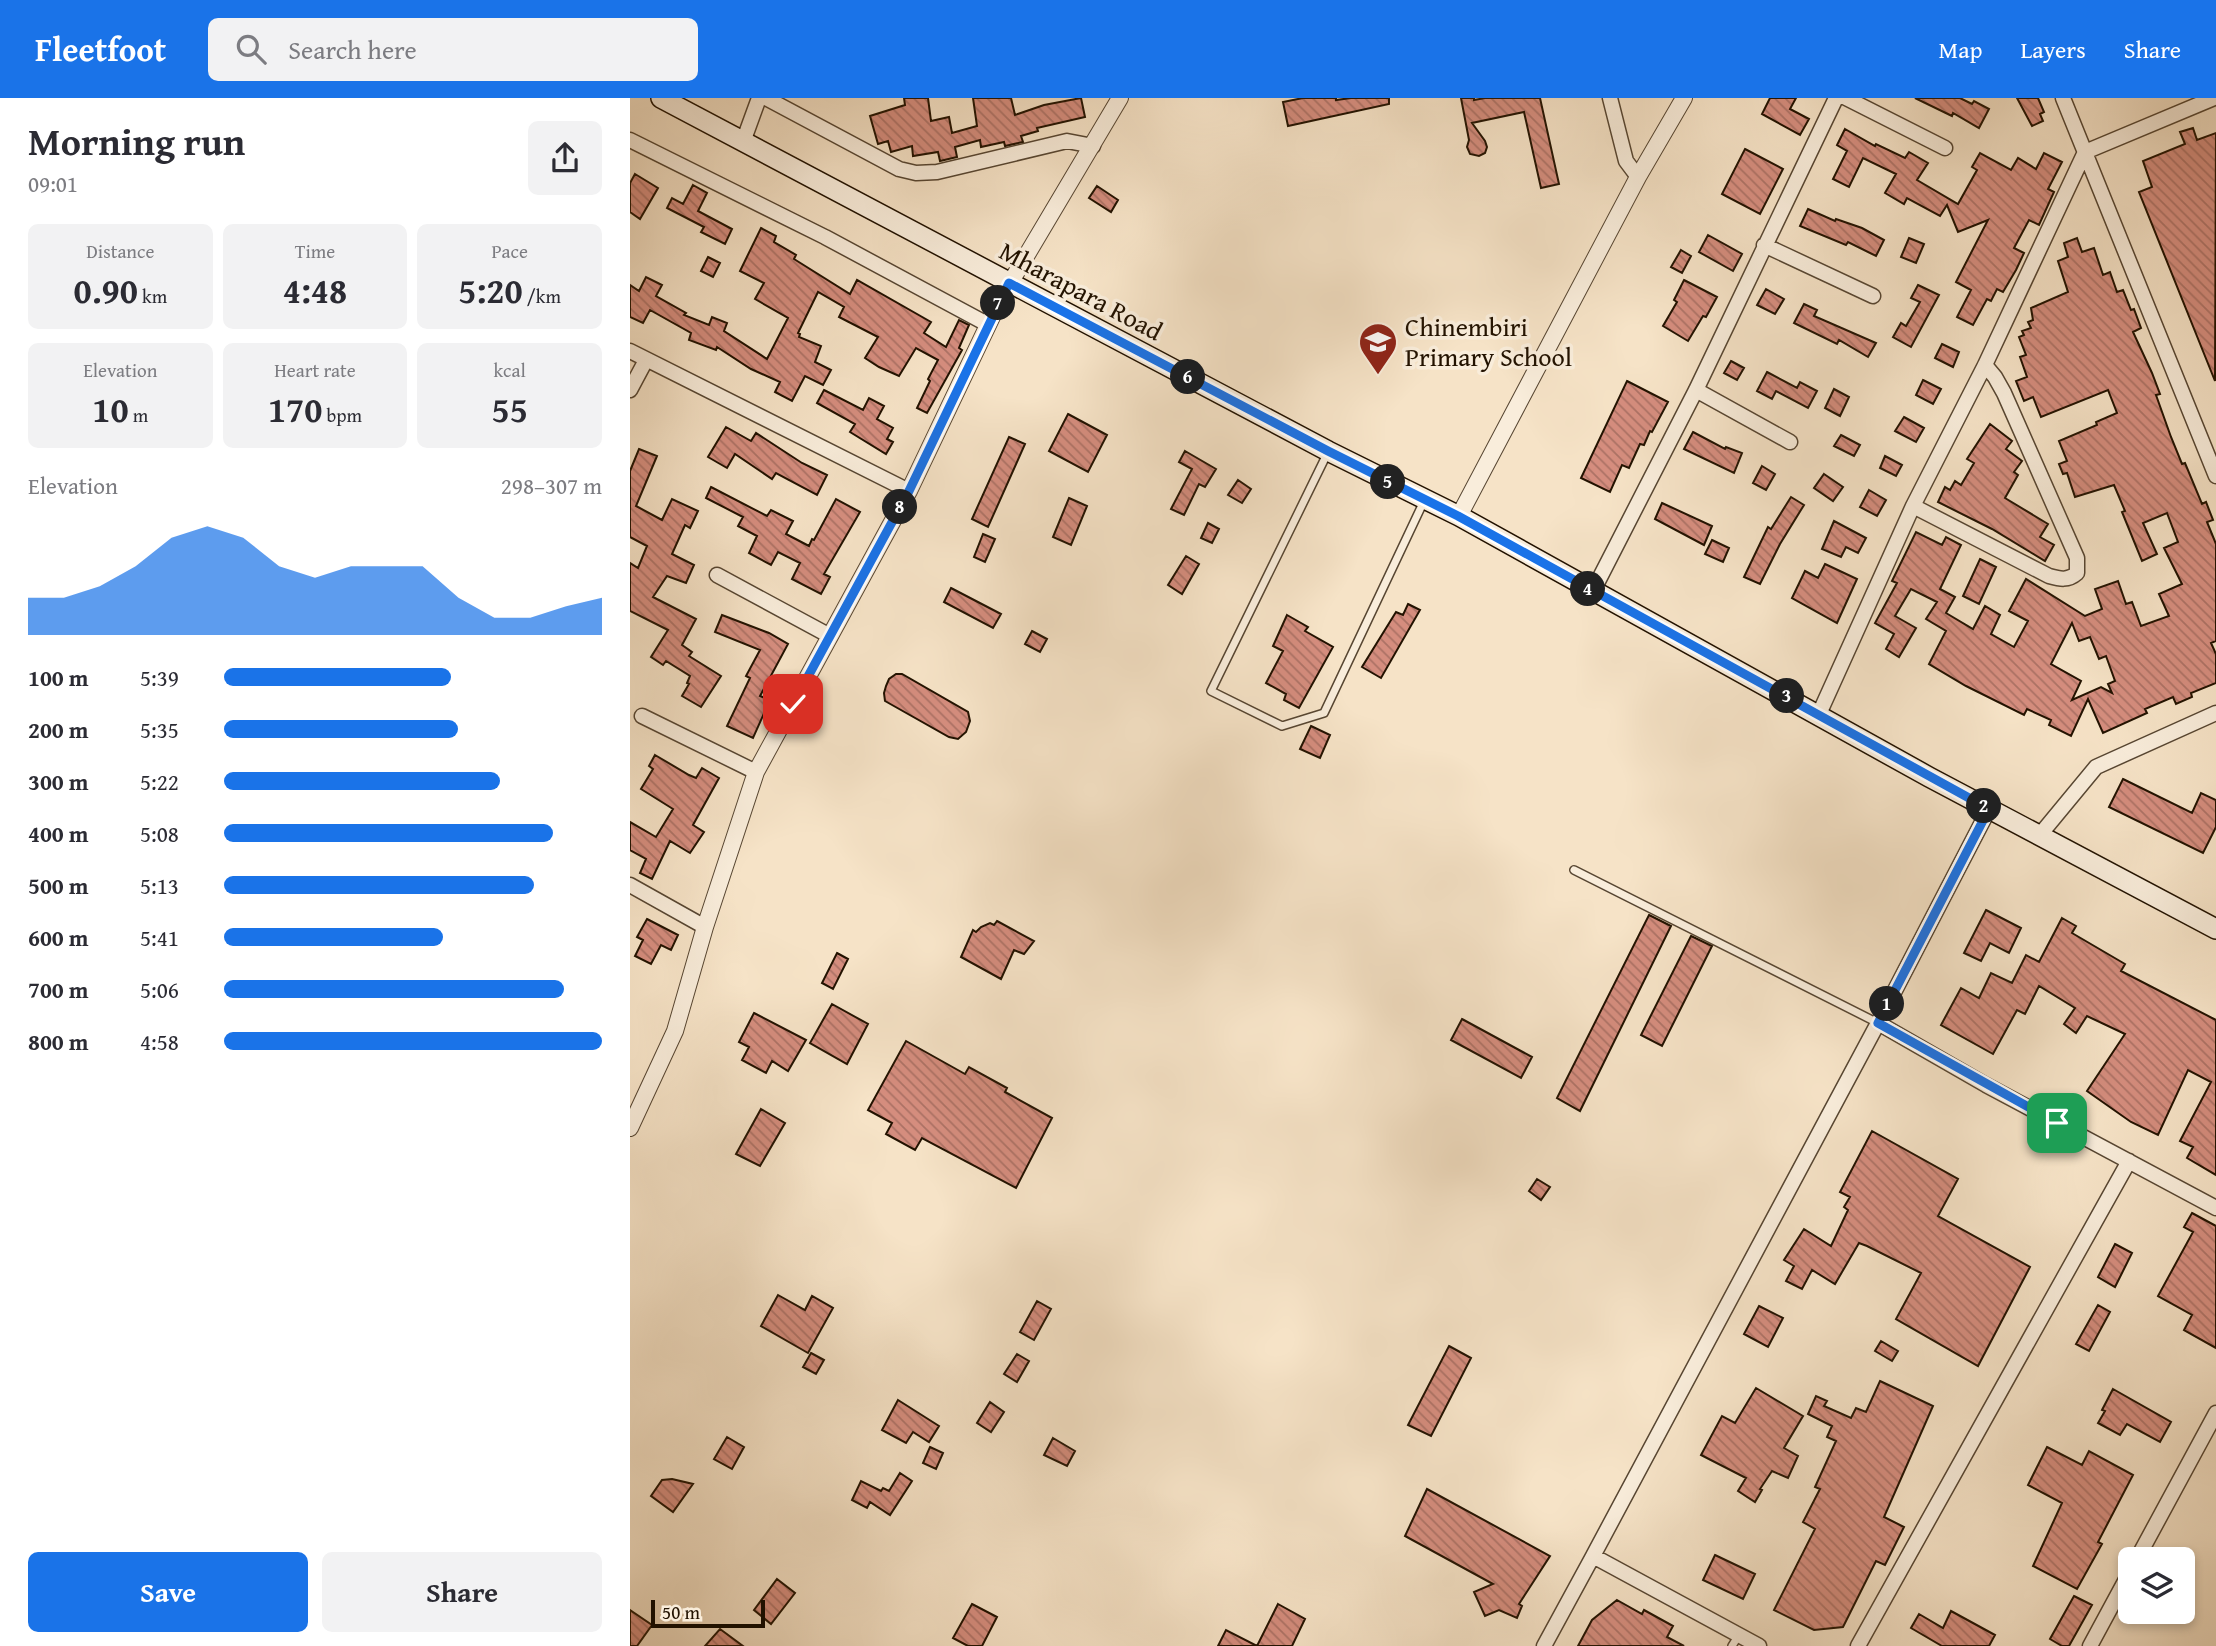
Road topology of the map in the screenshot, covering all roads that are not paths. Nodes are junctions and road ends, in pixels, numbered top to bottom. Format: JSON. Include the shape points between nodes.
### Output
{"nodes":[{"id":1,"x":660,"y":98,"type":"edge"},
{"id":2,"x":759,"y":98,"type":"edge"},
{"id":3,"x":766,"y":98,"type":"edge"},
{"id":4,"x":1120,"y":98,"type":"edge"},
{"id":5,"x":1610,"y":98,"type":"edge"},
{"id":6,"x":1684,"y":98,"type":"edge"},
{"id":7,"x":1836,"y":98,"type":"edge"},
{"id":8,"x":1846,"y":98,"type":"edge"},
{"id":9,"x":2063,"y":98,"type":"edge"},
{"id":10,"x":2214,"y":98,"type":"edge"},
{"id":11,"x":630,"y":139,"type":"edge"},
{"id":12,"x":743,"y":142,"type":"junction"},
{"id":13,"x":1093,"y":146,"type":"junction"},
{"id":14,"x":1945,"y":148,"type":"dead end"},
{"id":15,"x":2085,"y":152,"type":"junction"},
{"id":16,"x":1638,"y":177,"type":"junction"},
{"id":17,"x":1764,"y":245,"type":"junction"},
{"id":18,"x":1009,"y":283,"type":"junction"},
{"id":19,"x":1873,"y":296,"type":"dead end"},
{"id":20,"x":988,"y":324,"type":"junction"},
{"id":21,"x":630,"y":351,"type":"edge"},
{"id":22,"x":646,"y":360,"type":"junction"},
{"id":23,"x":1985,"y":365,"type":"junction"},
{"id":24,"x":630,"y":390,"type":"edge"},
{"id":25,"x":1696,"y":390,"type":"junction"},
{"id":26,"x":1790,"y":442,"type":"dead end"},
{"id":27,"x":1328,"y":451,"type":"junction"},
{"id":28,"x":2216,"y":476,"type":"edge"},
{"id":29,"x":909,"y":491,"type":"junction"},
{"id":30,"x":1424,"y":501,"type":"junction"},
{"id":31,"x":1913,"y":506,"type":"junction"},
{"id":32,"x":1458,"y":516,"type":"junction"},
{"id":33,"x":717,"y":575,"type":"dead end"},
{"id":34,"x":1593,"y":591,"type":"junction"},
{"id":35,"x":830,"y":636,"type":"junction"},
{"id":36,"x":2216,"y":713,"type":"edge"},
{"id":37,"x":1819,"y":714,"type":"junction"},
{"id":38,"x":642,"y":716,"type":"dead end"},
{"id":39,"x":756,"y":772,"type":"junction"},
{"id":40,"x":1989,"y":809,"type":"junction"},
{"id":41,"x":2039,"y":836,"type":"junction"},
{"id":42,"x":1574,"y":870,"type":"dead end"},
{"id":43,"x":630,"y":885,"type":"edge"},
{"id":44,"x":705,"y":927,"type":"junction"},
{"id":45,"x":2216,"y":929,"type":"edge"},
{"id":46,"x":1878,"y":1023,"type":"junction"},
{"id":47,"x":630,"y":1128,"type":"edge"},
{"id":48,"x":2129,"y":1161,"type":"junction"},
{"id":49,"x":2216,"y":1208,"type":"edge"},
{"id":50,"x":2216,"y":1413,"type":"edge"},
{"id":51,"x":2143,"y":1547,"type":"edge"},
{"id":52,"x":1593,"y":1556,"type":"junction"},
{"id":53,"x":2118,"y":1594,"type":"edge"},
{"id":54,"x":1736,"y":1641,"type":"edge"},
{"id":55,"x":1544,"y":1646,"type":"edge"},
{"id":56,"x":1759,"y":1646,"type":"edge"},
{"id":57,"x":1858,"y":1646,"type":"edge"},
{"id":58,"x":2090,"y":1646,"type":"edge"}],
"edges":[{"from":1,"to":12,"type":"main road","name":"Mharapara Road"},
{"from":2,"to":12,"type":"street"},
{"from":3,"to":13,"type":"street","via":[[899,169],[916,173],[1067,141]]},
{"from":4,"to":13,"type":"street"},
{"from":5,"to":16,"type":"street","via":[[1626,161]]},
{"from":6,"to":16,"type":"street"},
{"from":7,"to":17,"type":"street"},
{"from":8,"to":14,"type":"street"},
{"from":9,"to":15,"type":"street"},
{"from":10,"to":15,"type":"street"},
{"from":11,"to":20,"type":"street"},
{"from":12,"to":18,"type":"main road","name":"Mharapara Road"},
{"from":13,"to":18,"type":"street"},
{"from":15,"to":23,"type":"street"},
{"from":15,"to":28,"type":"street"},
{"from":16,"to":32,"type":"street"},
{"from":17,"to":19,"type":"street"},
{"from":17,"to":25,"type":"street"},
{"from":18,"to":20,"type":"street"},
{"from":18,"to":27,"type":"main road","name":"Mharapara Road"},
{"from":20,"to":29,"type":"street"},
{"from":21,"to":22,"type":"street"},
{"from":22,"to":24,"type":"street"},
{"from":22,"to":29,"type":"street"},
{"from":23,"to":31,"type":"street"},
{"from":23,"to":31,"type":"street","via":[[2004,393],[2077,558],[2077,573],[2063,579],[2049,576]]},
{"from":25,"to":26,"type":"street"},
{"from":25,"to":34,"type":"street"},
{"from":27,"to":30,"type":"main road","name":"Mharapara Road"},
{"from":27,"to":30,"type":"lane","via":[[1212,691],[1282,726],[1324,713]]},
{"from":29,"to":35,"type":"street"},
{"from":30,"to":32,"type":"main road","name":"Mharapara Road"},
{"from":31,"to":37,"type":"street"},
{"from":32,"to":34,"type":"main road","name":"Mharapara Road"},
{"from":33,"to":35,"type":"street"},
{"from":34,"to":37,"type":"main road","name":"Mharapara Road"},
{"from":35,"to":39,"type":"street"},
{"from":36,"to":41,"type":"street","via":[[2096,766]]},
{"from":37,"to":40,"type":"main road","name":"Mharapara Road"},
{"from":38,"to":39,"type":"street"},
{"from":39,"to":44,"type":"street"},
{"from":40,"to":41,"type":"main road","name":"Mharapara Road"},
{"from":40,"to":46,"type":"street"},
{"from":41,"to":45,"type":"main road","name":"Mharapara Road"},
{"from":42,"to":46,"type":"lane"},
{"from":43,"to":44,"type":"street"},
{"from":44,"to":47,"type":"street","via":[[675,1031]]},
{"from":46,"to":48,"type":"street"},
{"from":46,"to":52,"type":"street"},
{"from":48,"to":49,"type":"street"},
{"from":48,"to":57,"type":"street"},
{"from":50,"to":51,"type":"street"},
{"from":52,"to":54,"type":"street"},
{"from":52,"to":55,"type":"street"},
{"from":53,"to":58,"type":"street"},
{"from":54,"to":56,"type":"street"}]}
